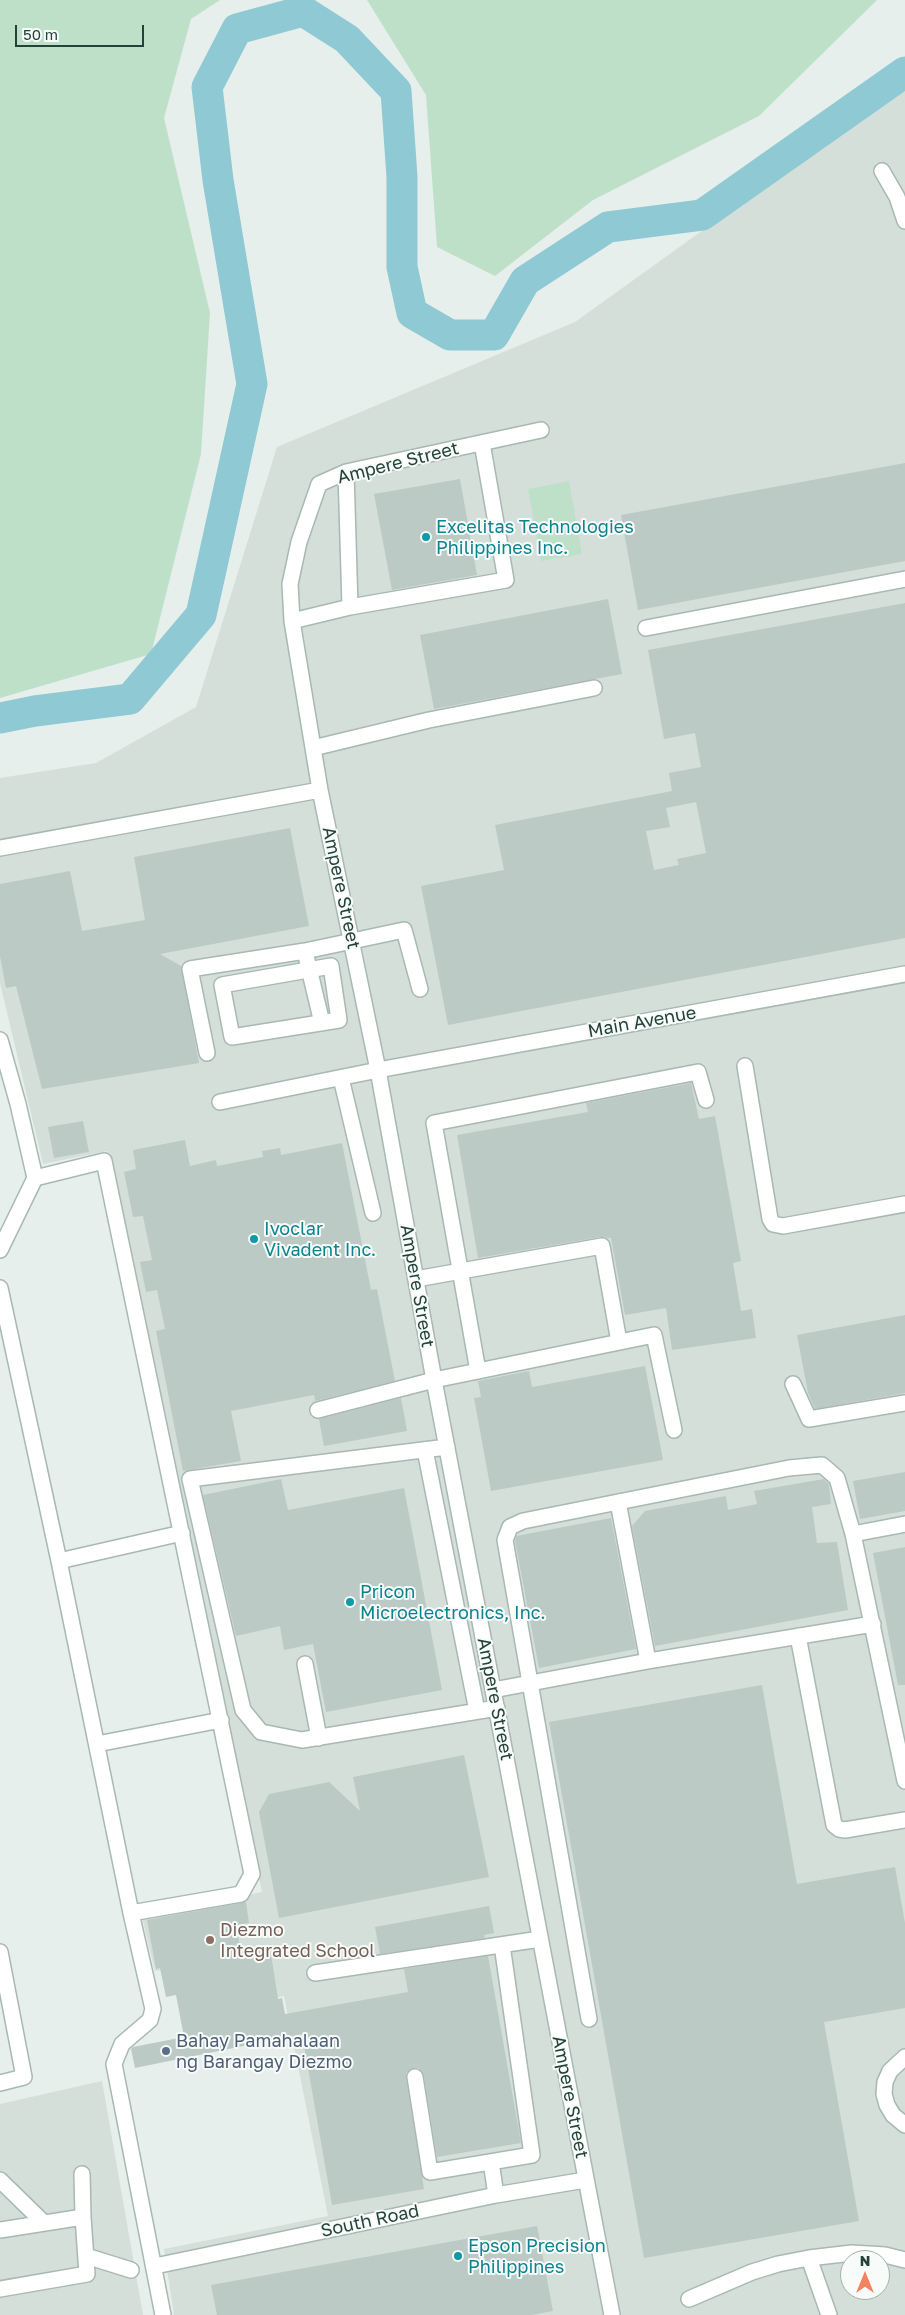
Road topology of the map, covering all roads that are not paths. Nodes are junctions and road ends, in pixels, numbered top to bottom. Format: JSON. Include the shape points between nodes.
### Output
{"nodes":[{"id":1,"x":882,"y":171,"type":"dead end"},
{"id":2,"x":905,"y":221,"type":"edge"},
{"id":3,"x":541,"y":430,"type":"dead end"},
{"id":4,"x":482,"y":443,"type":"junction"},
{"id":5,"x":346,"y":472,"type":"junction"},
{"id":6,"x":905,"y":579,"type":"edge"},
{"id":7,"x":350,"y":607,"type":"junction"},
{"id":8,"x":292,"y":621,"type":"junction"},
{"id":9,"x":646,"y":628,"type":"dead end"},
{"id":10,"x":594,"y":688,"type":"dead end"},
{"id":11,"x":313,"y":748,"type":"junction"},
{"id":12,"x":320,"y":790,"type":"junction"},
{"id":13,"x":0,"y":848,"type":"edge"},
{"id":14,"x":353,"y":940,"type":"junction"},
{"id":15,"x":305,"y":951,"type":"junction"},
{"id":16,"x":310,"y":969,"type":"junction"},
{"id":17,"x":905,"y":974,"type":"edge"},
{"id":18,"x":420,"y":989,"type":"dead end"},
{"id":19,"x":322,"y":1023,"type":"junction"},
{"id":20,"x":0,"y":1040,"type":"edge"},
{"id":21,"x":207,"y":1053,"type":"dead end"},
{"id":22,"x":745,"y":1066,"type":"dead end"},
{"id":23,"x":378,"y":1070,"type":"junction"},
{"id":24,"x":341,"y":1078,"type":"junction"},
{"id":25,"x":706,"y":1100,"type":"dead end"},
{"id":26,"x":220,"y":1102,"type":"dead end"},
{"id":27,"x":35,"y":1178,"type":"junction"},
{"id":28,"x":905,"y":1204,"type":"edge"},
{"id":29,"x":373,"y":1213,"type":"dead end"},
{"id":30,"x":0,"y":1250,"type":"edge"},
{"id":31,"x":460,"y":1270,"type":"junction"},
{"id":32,"x":416,"y":1279,"type":"junction"},
{"id":33,"x":0,"y":1288,"type":"edge"},
{"id":34,"x":619,"y":1342,"type":"junction"},
{"id":35,"x":478,"y":1371,"type":"junction"},
{"id":36,"x":434,"y":1380,"type":"junction"},
{"id":37,"x":793,"y":1384,"type":"dead end"},
{"id":38,"x":905,"y":1403,"type":"edge"},
{"id":39,"x":318,"y":1410,"type":"dead end"},
{"id":40,"x":674,"y":1430,"type":"dead end"},
{"id":41,"x":447,"y":1447,"type":"junction"},
{"id":42,"x":425,"y":1450,"type":"junction"},
{"id":43,"x":618,"y":1502,"type":"junction"},
{"id":44,"x":905,"y":1524,"type":"edge"},
{"id":45,"x":182,"y":1533,"type":"junction"},
{"id":46,"x":853,"y":1534,"type":"junction"},
{"id":47,"x":59,"y":1561,"type":"junction"},
{"id":48,"x":874,"y":1624,"type":"junction"},
{"id":49,"x":798,"y":1636,"type":"junction"},
{"id":50,"x":648,"y":1661,"type":"junction"},
{"id":51,"x":304,"y":1664,"type":"dead end"},
{"id":52,"x":531,"y":1683,"type":"junction"},
{"id":53,"x":493,"y":1690,"type":"junction"},
{"id":54,"x":497,"y":1708,"type":"junction"},
{"id":55,"x":477,"y":1711,"type":"junction"},
{"id":56,"x":221,"y":1720,"type":"junction"},
{"id":57,"x":319,"y":1738,"type":"junction"},
{"id":58,"x":97,"y":1744,"type":"junction"},
{"id":59,"x":905,"y":1781,"type":"edge"},
{"id":60,"x":905,"y":1820,"type":"edge"},
{"id":61,"x":131,"y":1913,"type":"junction"},
{"id":62,"x":540,"y":1939,"type":"junction"},
{"id":63,"x":502,"y":1945,"type":"junction"},
{"id":64,"x":0,"y":1952,"type":"edge"},
{"id":65,"x":315,"y":1973,"type":"dead end"},
{"id":66,"x":589,"y":2019,"type":"dead end"},
{"id":67,"x":905,"y":2057,"type":"edge"},
{"id":68,"x":415,"y":2076,"type":"dead end"},
{"id":69,"x":0,"y":2083,"type":"edge"},
{"id":70,"x":905,"y":2124,"type":"edge"},
{"id":71,"x":491,"y":2162,"type":"junction"},
{"id":72,"x":82,"y":2174,"type":"dead end"},
{"id":73,"x":0,"y":2180,"type":"edge"},
{"id":74,"x":585,"y":2180,"type":"junction"},
{"id":75,"x":496,"y":2195,"type":"junction"},
{"id":76,"x":83,"y":2217,"type":"junction"},
{"id":77,"x":44,"y":2223,"type":"junction"},
{"id":78,"x":0,"y":2230,"type":"edge"},
{"id":79,"x":86,"y":2256,"type":"junction"},
{"id":80,"x":809,"y":2258,"type":"junction"},
{"id":81,"x":905,"y":2260,"type":"edge"},
{"id":82,"x":155,"y":2266,"type":"junction"},
{"id":83,"x":131,"y":2270,"type":"dead end"},
{"id":84,"x":0,"y":2289,"type":"edge"},
{"id":85,"x":689,"y":2299,"type":"dead end"},
{"id":86,"x":608,"y":2314,"type":"edge"},
{"id":87,"x":163,"y":2315,"type":"edge"},
{"id":88,"x":829,"y":2315,"type":"edge"}],
"edges":[{"from":1,"to":2,"type":"street","via":[[897,197]]},
{"from":3,"to":4,"type":"street","name":"Ampere Street"},
{"from":4,"to":5,"type":"street","name":"Ampere Street"},
{"from":4,"to":7,"type":"street","via":[[506,580]]},
{"from":5,"to":7,"type":"street"},
{"from":5,"to":8,"type":"street","name":"Ampere Street","via":[[320,484],[299,542],[290,584]]},
{"from":6,"to":9,"type":"street"},
{"from":7,"to":8,"type":"street"},
{"from":8,"to":11,"type":"street","name":"Ampere Street"},
{"from":10,"to":11,"type":"street","via":[[429,720]]},
{"from":11,"to":12,"type":"street","name":"Ampere Street"},
{"from":12,"to":13,"type":"street"},
{"from":12,"to":14,"type":"street","name":"Ampere Street"},
{"from":14,"to":15,"type":"street"},
{"from":14,"to":18,"type":"street","via":[[404,930]]},
{"from":14,"to":23,"type":"street","name":"Ampere Street"},
{"from":15,"to":16,"type":"street"},
{"from":15,"to":21,"type":"street","via":[[190,969]]},
{"from":16,"to":19,"type":"street"},
{"from":16,"to":19,"type":"street","via":[[330,966],[339,1020]]},
{"from":16,"to":19,"type":"street","via":[[222,985],[232,1037]]},
{"from":17,"to":23,"type":"street","name":"Main Avenue"},
{"from":20,"to":27,"type":"street"},
{"from":22,"to":28,"type":"street","via":[[773,1224],[784,1226]]},
{"from":23,"to":24,"type":"street","name":"Main Avenue"},
{"from":23,"to":32,"type":"street","name":"Ampere Street"},
{"from":24,"to":26,"type":"street","name":"Main Avenue"},
{"from":24,"to":29,"type":"street"},
{"from":25,"to":31,"type":"street","via":[[698,1072],[434,1123]]},
{"from":27,"to":30,"type":"street"},
{"from":27,"to":45,"type":"street","via":[[104,1161]]},
{"from":31,"to":32,"type":"street"},
{"from":31,"to":34,"type":"street","via":[[602,1246]]},
{"from":31,"to":35,"type":"street"},
{"from":32,"to":36,"type":"street","name":"Ampere Street"},
{"from":33,"to":47,"type":"street"},
{"from":34,"to":35,"type":"street"},
{"from":34,"to":40,"type":"street","via":[[654,1335]]},
{"from":35,"to":36,"type":"street"},
{"from":36,"to":39,"type":"street"},
{"from":36,"to":41,"type":"street","name":"Ampere Street"},
{"from":37,"to":38,"type":"street","via":[[809,1419]]},
{"from":41,"to":42,"type":"street"},
{"from":41,"to":53,"type":"street","name":"Ampere Street"},
{"from":42,"to":55,"type":"street"},
{"from":42,"to":57,"type":"street","via":[[190,1479],[243,1710],[260,1732],[302,1740]]},
{"from":43,"to":46,"type":"street","via":[[789,1468],[822,1465],[838,1478]]},
{"from":43,"to":50,"type":"street"},
{"from":43,"to":52,"type":"street","via":[[523,1521],[510,1527],[505,1540]]},
{"from":44,"to":46,"type":"street"},
{"from":45,"to":47,"type":"street"},
{"from":45,"to":56,"type":"street"},
{"from":46,"to":48,"type":"street"},
{"from":47,"to":58,"type":"street"},
{"from":48,"to":49,"type":"street"},
{"from":48,"to":59,"type":"street"},
{"from":49,"to":50,"type":"street"},
{"from":49,"to":60,"type":"street","via":[[834,1825],[845,1830]]},
{"from":50,"to":52,"type":"street"},
{"from":51,"to":57,"type":"street"},
{"from":52,"to":53,"type":"street"},
{"from":52,"to":66,"type":"street"},
{"from":53,"to":54,"type":"street","name":"Ampere Street"},
{"from":54,"to":55,"type":"street"},
{"from":54,"to":62,"type":"street","name":"Ampere Street"},
{"from":55,"to":57,"type":"street"},
{"from":56,"to":58,"type":"street"},
{"from":56,"to":61,"type":"street","via":[[252,1874],[241,1894]]},
{"from":58,"to":61,"type":"street"},
{"from":61,"to":82,"type":"street","via":[[153,2009],[150,2020],[122,2044],[114,2064]]},
{"from":62,"to":63,"type":"street"},
{"from":62,"to":74,"type":"street","name":"Ampere Street"},
{"from":63,"to":65,"type":"street"},
{"from":63,"to":71,"type":"street","via":[[532,2155]]},
{"from":64,"to":69,"type":"street","via":[[24,2077]]},
{"from":67,"to":70,"type":"street","via":[[890,2071],[884,2094],[893,2115]]},
{"from":68,"to":71,"type":"street","via":[[430,2172]]},
{"from":71,"to":75,"type":"street"},
{"from":72,"to":76,"type":"street"},
{"from":73,"to":77,"type":"street"},
{"from":74,"to":75,"type":"street","name":"South Road"},
{"from":74,"to":86,"type":"street","name":"Ampere Street"},
{"from":75,"to":82,"type":"street","name":"South Road"},
{"from":76,"to":77,"type":"street"},
{"from":76,"to":79,"type":"street"},
{"from":77,"to":78,"type":"street"},
{"from":79,"to":83,"type":"street"},
{"from":79,"to":84,"type":"street","via":[[87,2274]]},
{"from":80,"to":81,"type":"street","via":[[852,2253]]},
{"from":80,"to":85,"type":"street","via":[[752,2272]]},
{"from":80,"to":88,"type":"street"},
{"from":82,"to":87,"type":"street"}]}
